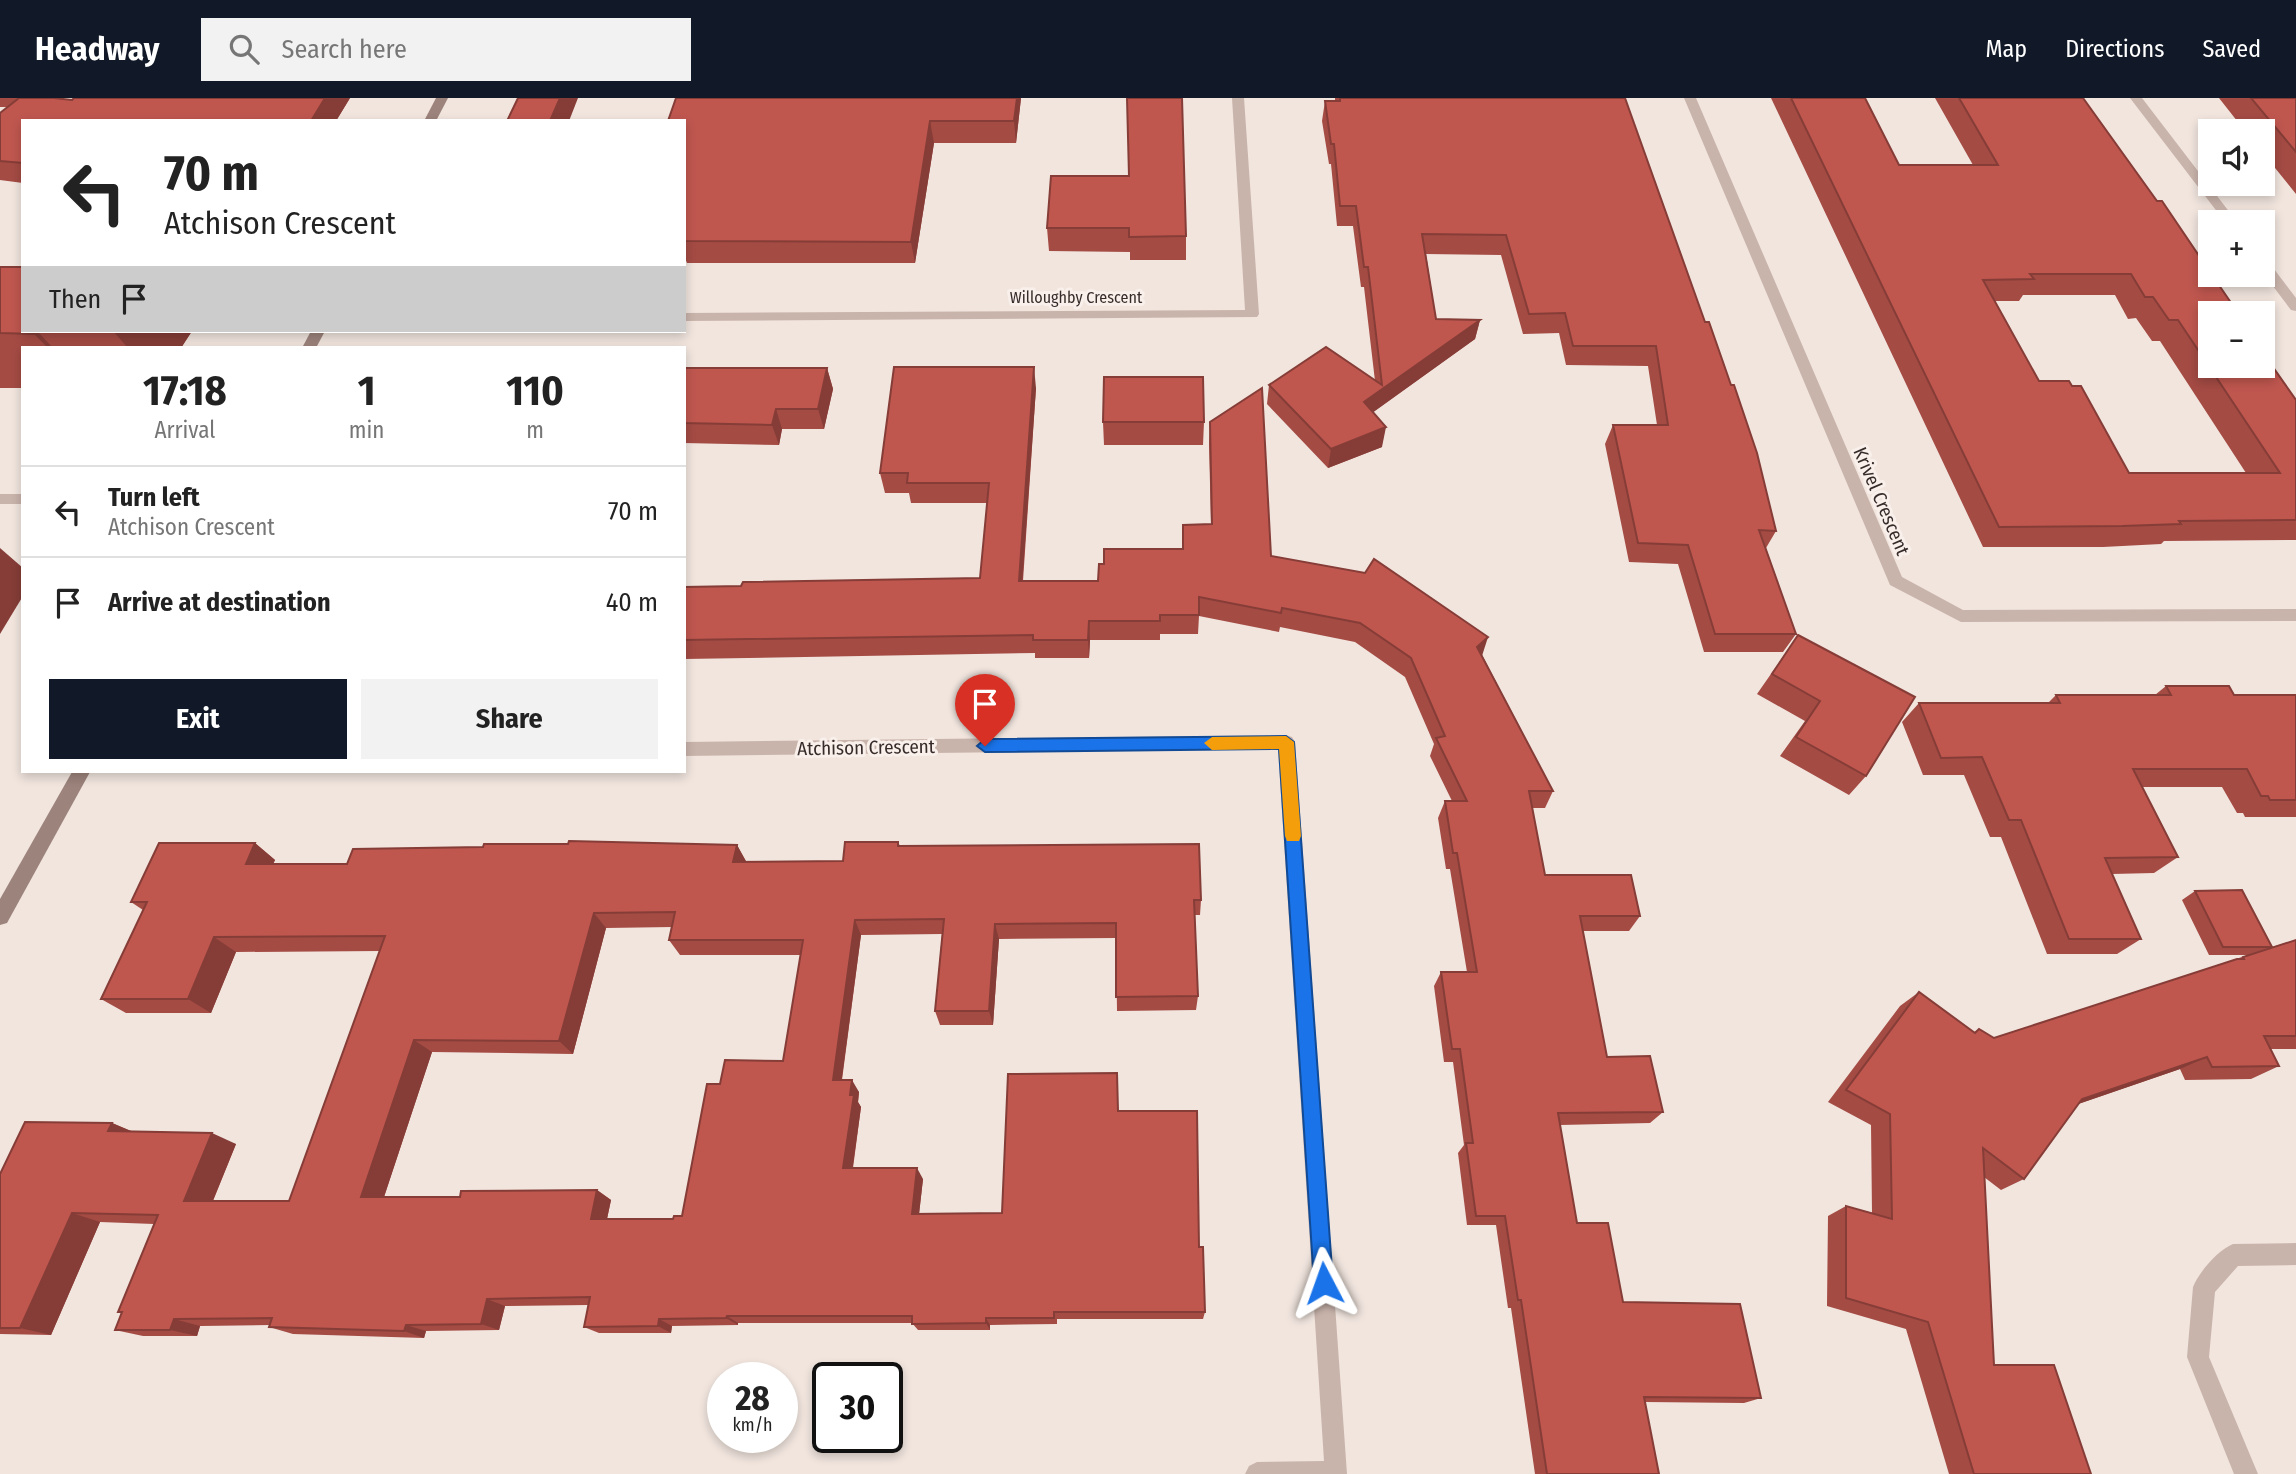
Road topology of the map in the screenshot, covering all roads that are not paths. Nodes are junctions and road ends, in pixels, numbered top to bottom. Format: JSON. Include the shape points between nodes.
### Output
{"nodes":[{"id":1,"x":442,"y":98,"type":"edge"},
{"id":2,"x":1238,"y":98,"type":"edge"},
{"id":3,"x":1690,"y":98,"type":"edge"},
{"id":4,"x":2136,"y":98,"type":"edge"},
{"id":5,"x":431,"y":119,"type":"edge"},
{"id":6,"x":2222,"y":210,"type":"edge"},
{"id":7,"x":2275,"y":280,"type":"edge"},
{"id":8,"x":2296,"y":307,"type":"edge"},
{"id":9,"x":686,"y":317,"type":"edge"},
{"id":10,"x":0,"y":499,"type":"edge"},
{"id":11,"x":21,"y":499,"type":"edge"},
{"id":12,"x":2296,"y":615,"type":"edge"},
{"id":13,"x":686,"y":749,"type":"edge"},
{"id":14,"x":80,"y":773,"type":"edge"},
{"id":15,"x":0,"y":917,"type":"edge"},
{"id":16,"x":2296,"y":1254,"type":"edge"},
{"id":17,"x":1257,"y":1474,"type":"edge"},
{"id":18,"x":2246,"y":1474,"type":"edge"}],
"edges":[{"from":1,"to":5,"type":"street"},
{"from":2,"to":9,"type":"street","name":"Willoughby Crescent","via":[[1252,314]]},
{"from":3,"to":12,"type":"street","name":"Krivel Crescent","via":[[1896,581],[1961,616]]},
{"from":4,"to":6,"type":"street"},
{"from":7,"to":8,"type":"street"},
{"from":10,"to":11,"type":"street"},
{"from":13,"to":17,"type":"street","name":"Atchison Crescent","via":[[1286,742],[1336,1472]]},
{"from":14,"to":15,"type":"street"},
{"from":16,"to":18,"type":"street","via":[[2233,1255],[2204,1287],[2198,1357]]}]}
